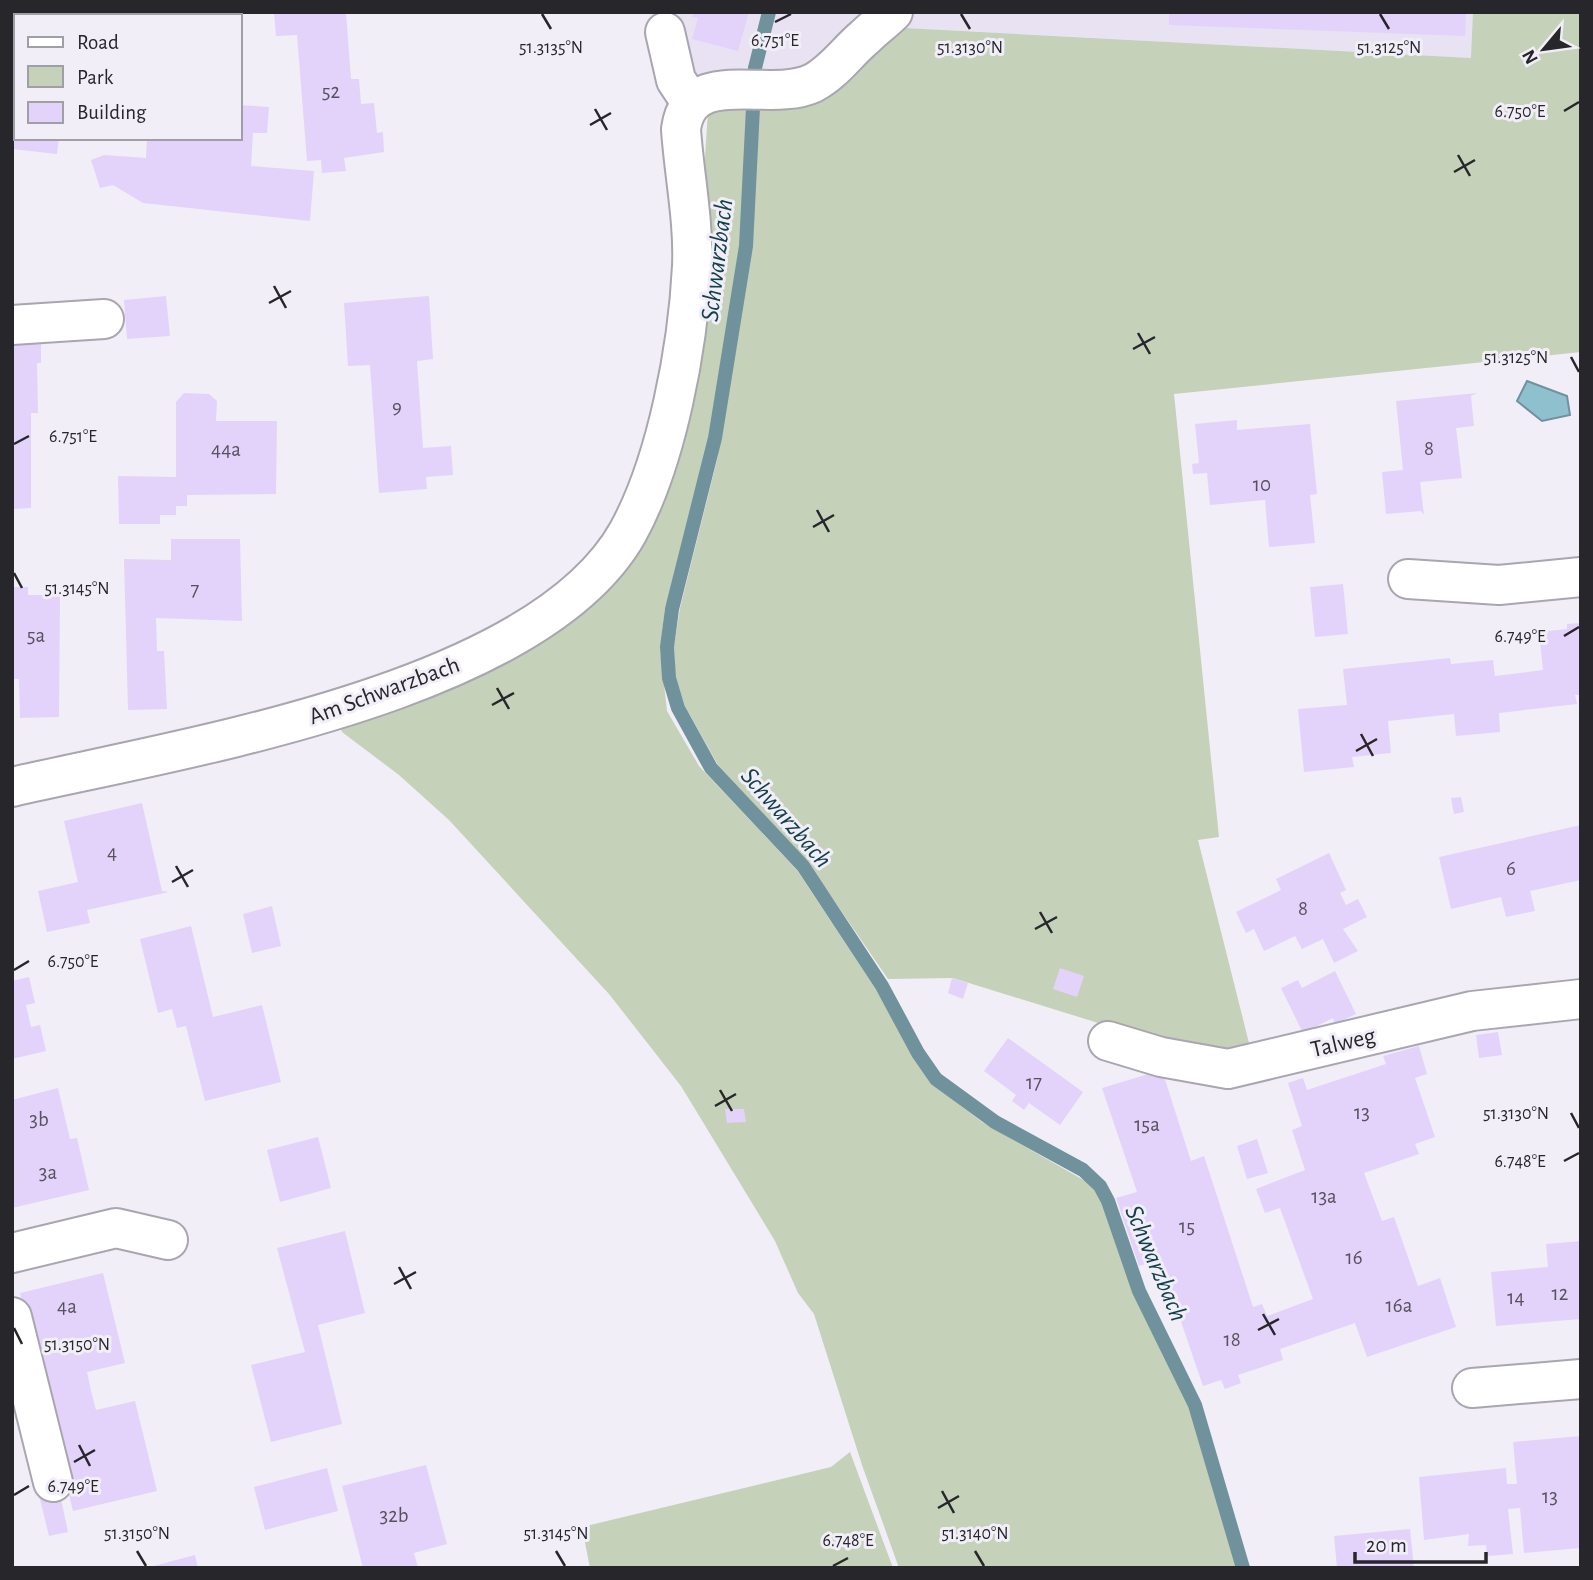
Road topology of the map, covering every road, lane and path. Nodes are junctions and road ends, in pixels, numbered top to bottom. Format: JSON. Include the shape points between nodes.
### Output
{"nodes":[{"id":1,"x":893,"y":12,"type":"edge"},
{"id":2,"x":665,"y":32,"type":"dead end"},
{"id":3,"x":706,"y":97,"type":"junction"},
{"id":4,"x":104,"y":319,"type":"dead end"},
{"id":5,"x":12,"y":325,"type":"edge"},
{"id":6,"x":1581,"y":577,"type":"edge"},
{"id":7,"x":1408,"y":579,"type":"dead end"},
{"id":8,"x":12,"y":787,"type":"edge"},
{"id":9,"x":1581,"y":999,"type":"edge"},
{"id":10,"x":1108,"y":1041,"type":"dead end"},
{"id":11,"x":168,"y":1240,"type":"dead end"},
{"id":12,"x":12,"y":1253,"type":"edge"},
{"id":13,"x":12,"y":1317,"type":"edge"},
{"id":14,"x":1581,"y":1379,"type":"edge"},
{"id":15,"x":1472,"y":1388,"type":"dead end"},
{"id":16,"x":53,"y":1482,"type":"dead end"}],
"edges":[{"from":1,"to":3,"type":"street","via":[[813,83]]},
{"from":2,"to":3,"type":"street","via":[[676,80]]},
{"from":3,"to":8,"type":"street","name":"Am Schwarzbach","via":[[683,111],[692,264],[681,362],[649,487],[627,533],[575,594],[538,621],[431,678],[299,721]]},
{"from":4,"to":5,"type":"street"},
{"from":6,"to":7,"type":"street","via":[[1499,585]]},
{"from":9,"to":10,"type":"street","name":"Talweg","via":[[1472,1012],[1228,1069],[1161,1057]]},
{"from":11,"to":12,"type":"street","via":[[116,1228]]},
{"from":13,"to":16,"type":"street"},
{"from":14,"to":15,"type":"street"}]}
